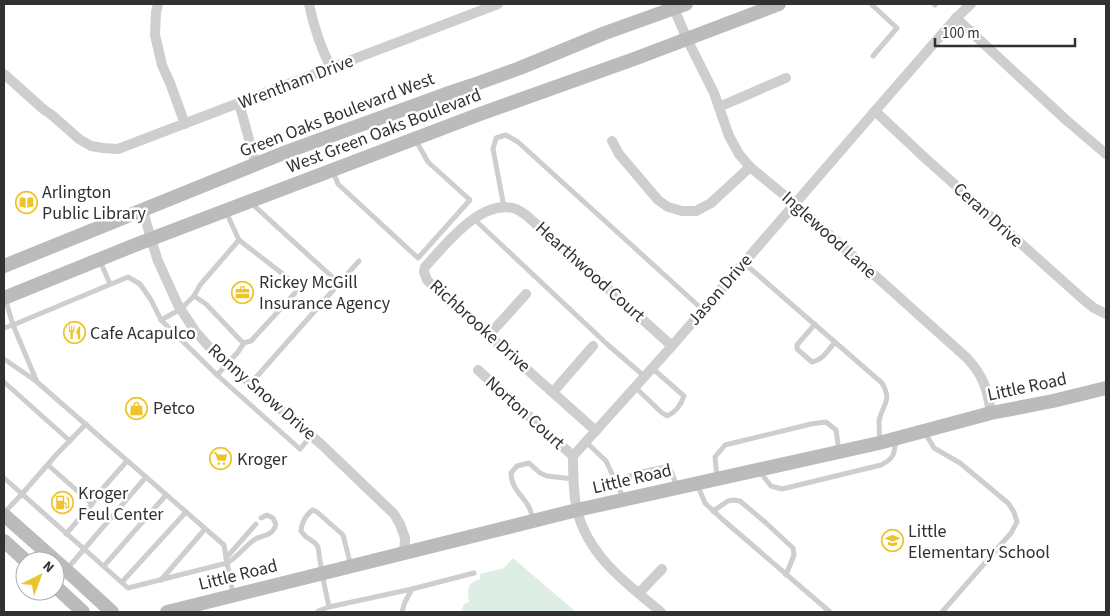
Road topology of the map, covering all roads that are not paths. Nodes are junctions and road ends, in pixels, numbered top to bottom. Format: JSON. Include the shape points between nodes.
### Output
{"nodes":[{"id":1,"x":158,"y":4,"type":"edge"},
{"id":2,"x":309,"y":4,"type":"edge"},
{"id":3,"x":498,"y":4,"type":"edge"},
{"id":4,"x":779,"y":4,"type":"edge"},
{"id":5,"x":871,"y":4,"type":"edge"},
{"id":6,"x":971,"y":4,"type":"edge"},
{"id":7,"x":677,"y":5,"type":"edge"},
{"id":8,"x":956,"y":18,"type":"junction"},
{"id":9,"x":687,"y":39,"type":"junction"},
{"id":10,"x":873,"y":56,"type":"dead end"},
{"id":11,"x":331,"y":68,"type":"junction"},
{"id":12,"x":4,"y":74,"type":"edge"},
{"id":13,"x":786,"y":78,"type":"dead end"},
{"id":14,"x":239,"y":103,"type":"junction"},
{"id":15,"x":719,"y":108,"type":"junction"},
{"id":16,"x":874,"y":111,"type":"junction"},
{"id":17,"x":185,"y":124,"type":"junction"},
{"id":18,"x":415,"y":139,"type":"junction"},
{"id":19,"x":612,"y":142,"type":"dead end"},
{"id":20,"x":1106,"y":154,"type":"edge"},
{"id":21,"x":256,"y":165,"type":"junction"},
{"id":22,"x":750,"y":167,"type":"junction"},
{"id":23,"x":332,"y":170,"type":"junction"},
{"id":24,"x":249,"y":201,"type":"junction"},
{"id":25,"x":795,"y":204,"type":"junction"},
{"id":26,"x":504,"y":208,"type":"junction"},
{"id":27,"x":226,"y":210,"type":"junction"},
{"id":28,"x":143,"y":211,"type":"junction"},
{"id":29,"x":474,"y":219,"type":"junction"},
{"id":30,"x":151,"y":239,"type":"junction"},
{"id":31,"x":239,"y":240,"type":"junction"},
{"id":32,"x":99,"y":260,"type":"junction"},
{"id":33,"x":360,"y":262,"type":"dead end"},
{"id":34,"x":744,"y":262,"type":"junction"},
{"id":35,"x":4,"y":266,"type":"edge"},
{"id":36,"x":110,"y":284,"type":"junction"},
{"id":37,"x":340,"y":284,"type":"junction"},
{"id":38,"x":526,"y":294,"type":"dead end"},
{"id":39,"x":194,"y":296,"type":"junction"},
{"id":40,"x":4,"y":297,"type":"edge"},
{"id":41,"x":181,"y":309,"type":"junction"},
{"id":42,"x":703,"y":310,"type":"junction"},
{"id":43,"x":1106,"y":314,"type":"edge"},
{"id":44,"x":161,"y":320,"type":"junction"},
{"id":45,"x":815,"y":324,"type":"junction"},
{"id":46,"x":13,"y":325,"type":"junction"},
{"id":47,"x":4,"y":328,"type":"edge"},
{"id":48,"x":489,"y":335,"type":"junction"},
{"id":49,"x":835,"y":342,"type":"junction"},
{"id":50,"x":244,"y":343,"type":"junction"},
{"id":51,"x":593,"y":346,"type":"dead end"},
{"id":52,"x":672,"y":346,"type":"junction"},
{"id":53,"x":4,"y":359,"type":"edge"},
{"id":54,"x":228,"y":364,"type":"junction"},
{"id":55,"x":652,"y":368,"type":"junction"},
{"id":56,"x":478,"y":370,"type":"dead end"},
{"id":57,"x":217,"y":375,"type":"junction"},
{"id":58,"x":644,"y":376,"type":"junction"},
{"id":59,"x":4,"y":382,"type":"edge"},
{"id":60,"x":37,"y":382,"type":"junction"},
{"id":61,"x":251,"y":384,"type":"junction"},
{"id":62,"x":635,"y":387,"type":"junction"},
{"id":63,"x":1106,"y":388,"type":"edge"},
{"id":64,"x":553,"y":392,"type":"junction"},
{"id":65,"x":991,"y":413,"type":"junction"},
{"id":66,"x":86,"y":424,"type":"junction"},
{"id":67,"x":596,"y":431,"type":"junction"},
{"id":68,"x":924,"y":431,"type":"junction"},
{"id":69,"x":312,"y":436,"type":"junction"},
{"id":70,"x":896,"y":438,"type":"junction"},
{"id":71,"x":70,"y":441,"type":"junction"},
{"id":72,"x":586,"y":441,"type":"junction"},
{"id":73,"x":879,"y":442,"type":"junction"},
{"id":74,"x":839,"y":452,"type":"junction"},
{"id":75,"x":573,"y":456,"type":"junction"},
{"id":76,"x":127,"y":461,"type":"junction"},
{"id":77,"x":48,"y":464,"type":"junction"},
{"id":78,"x":758,"y":470,"type":"junction"},
{"id":79,"x":4,"y":478,"type":"edge"},
{"id":80,"x":146,"y":478,"type":"junction"},
{"id":81,"x":574,"y":479,"type":"junction"},
{"id":82,"x":716,"y":479,"type":"junction"},
{"id":83,"x":615,"y":481,"type":"junction"},
{"id":84,"x":697,"y":483,"type":"junction"},
{"id":85,"x":678,"y":488,"type":"junction"},
{"id":86,"x":22,"y":494,"type":"junction"},
{"id":87,"x":166,"y":495,"type":"junction"},
{"id":88,"x":624,"y":500,"type":"junction"},
{"id":89,"x":92,"y":504,"type":"junction"},
{"id":90,"x":577,"y":510,"type":"junction"},
{"id":91,"x":713,"y":511,"type":"junction"},
{"id":92,"x":186,"y":512,"type":"junction"},
{"id":93,"x":4,"y":514,"type":"edge"},
{"id":94,"x":262,"y":518,"type":"dead end"},
{"id":95,"x":533,"y":521,"type":"junction"},
{"id":96,"x":256,"y":524,"type":"dead end"},
{"id":97,"x":205,"y":529,"type":"junction"},
{"id":98,"x":66,"y":534,"type":"junction"},
{"id":99,"x":4,"y":541,"type":"edge"},
{"id":100,"x":84,"y":548,"type":"junction"},
{"id":101,"x":15,"y":551,"type":"edge"},
{"id":102,"x":404,"y":554,"type":"junction"},
{"id":103,"x":227,"y":561,"type":"junction"},
{"id":104,"x":104,"y":566,"type":"junction"},
{"id":105,"x":351,"y":567,"type":"junction"},
{"id":106,"x":66,"y":570,"type":"junction"},
{"id":107,"x":662,"y":570,"type":"dead end"},
{"id":108,"x":474,"y":573,"type":"dead end"},
{"id":109,"x":322,"y":574,"type":"junction"},
{"id":110,"x":786,"y":575,"type":"junction"},
{"id":111,"x":161,"y":580,"type":"junction"},
{"id":112,"x":122,"y":582,"type":"junction"},
{"id":113,"x":412,"y":589,"type":"junction"},
{"id":114,"x":638,"y":593,"type":"junction"},
{"id":115,"x":65,"y":596,"type":"edge"},
{"id":116,"x":233,"y":596,"type":"junction"},
{"id":117,"x":329,"y":607,"type":"junction"},
{"id":118,"x":79,"y":610,"type":"edge"},
{"id":119,"x":318,"y":611,"type":"edge"},
{"id":120,"x":112,"y":612,"type":"edge"},
{"id":121,"x":168,"y":612,"type":"edge"},
{"id":122,"x":312,"y":612,"type":"edge"},
{"id":123,"x":402,"y":612,"type":"edge"},
{"id":124,"x":661,"y":612,"type":"edge"},
{"id":125,"x":830,"y":612,"type":"edge"},
{"id":126,"x":942,"y":612,"type":"edge"}],
"edges":[{"from":1,"to":17,"type":"street","via":[[155,35],[162,64]]},
{"from":2,"to":11,"type":"street","via":[[313,26]]},
{"from":3,"to":11,"type":"street","name":"Wrentham Drive"},
{"from":4,"to":9,"type":"main road","name":"West Green Oaks Boulevard"},
{"from":5,"to":10,"type":"lane","via":[[898,28]]},
{"from":6,"to":8,"type":"street","name":"Jason Drive"},
{"from":7,"to":9,"type":"street","name":"Inglewood Lane"},
{"from":7,"to":21,"type":"main road","name":"Green Oaks Boulevard West","via":[[512,71]]},
{"from":8,"to":16,"type":"street","name":"Jason Drive"},
{"from":8,"to":20,"type":"street"},
{"from":9,"to":15,"type":"street","name":"Inglewood Lane"},
{"from":9,"to":18,"type":"main road","name":"West Green Oaks Boulevard"},
{"from":11,"to":14,"type":"street","name":"Wrentham Drive"},
{"from":12,"to":17,"type":"street","name":"Wrentham Drive","via":[[91,146],[118,149]]},
{"from":13,"to":15,"type":"street"},
{"from":14,"to":17,"type":"street","name":"Wrentham Drive"},
{"from":14,"to":21,"type":"street"},
{"from":15,"to":22,"type":"street","name":"Inglewood Lane","via":[[729,136]]},
{"from":16,"to":25,"type":"street","name":"Jason Drive"},
{"from":16,"to":43,"type":"street","name":"Ceran Drive","via":[[1084,300]]},
{"from":18,"to":23,"type":"main road","name":"West Green Oaks Boulevard"},
{"from":18,"to":23,"type":"lane","via":[[428,162],[470,200],[418,258],[338,184]]},
{"from":19,"to":22,"type":"street","via":[[658,200],[682,211],[696,211],[711,203]]},
{"from":21,"to":28,"type":"main road","name":"Green Oaks Boulevard West"},
{"from":22,"to":25,"type":"street","name":"Inglewood Lane"},
{"from":23,"to":24,"type":"main road","name":"West Green Oaks Boulevard"},
{"from":24,"to":27,"type":"main road","name":"West Green Oaks Boulevard"},
{"from":24,"to":37,"type":"lane"},
{"from":25,"to":34,"type":"street","name":"Jason Drive"},
{"from":25,"to":65,"type":"street","name":"Inglewood Lane","via":[[967,358],[988,391]]},
{"from":26,"to":29,"type":"street","name":"Richbrooke Drive","via":[[489,210]]},
{"from":26,"to":42,"type":"lane","via":[[492,149],[496,138],[506,135],[518,142]]},
{"from":26,"to":52,"type":"street","name":"Hearthwood Court","via":[[516,209],[526,215]]},
{"from":27,"to":30,"type":"main road","name":"West Green Oaks Boulevard"},
{"from":27,"to":31,"type":"lane"},
{"from":28,"to":30,"type":"street","name":"Ronny Snow Drive"},
{"from":28,"to":35,"type":"main road","name":"Green Oaks Boulevard West"},
{"from":29,"to":48,"type":"street","name":"Richbrooke Drive","via":[[444,246],[424,272],[432,285]]},
{"from":29,"to":58,"type":"lane"},
{"from":30,"to":32,"type":"main road","name":"West Green Oaks Boulevard"},
{"from":30,"to":41,"type":"street","name":"Ronny Snow Drive"},
{"from":31,"to":39,"type":"lane"},
{"from":31,"to":50,"type":"lane","via":[[297,284],[295,293],[251,342]]},
{"from":32,"to":36,"type":"lane"},
{"from":32,"to":40,"type":"main road","name":"West Green Oaks Boulevard"},
{"from":33,"to":37,"type":"lane"},
{"from":34,"to":42,"type":"street","name":"Jason Drive"},
{"from":34,"to":45,"type":"lane"},
{"from":36,"to":44,"type":"lane","via":[[128,277],[140,284]]},
{"from":36,"to":46,"type":"lane"},
{"from":37,"to":61,"type":"lane"},
{"from":38,"to":48,"type":"street"},
{"from":39,"to":41,"type":"lane"},
{"from":39,"to":50,"type":"lane"},
{"from":40,"to":46,"type":"lane"},
{"from":41,"to":44,"type":"lane"},
{"from":41,"to":54,"type":"street","name":"Ronny Snow Drive","via":[[195,331]]},
{"from":42,"to":52,"type":"street","name":"Jason Drive"},
{"from":44,"to":57,"type":"lane"},
{"from":45,"to":49,"type":"lane"},
{"from":45,"to":49,"type":"lane","via":[[797,345],[805,357],[812,362],[818,361]]},
{"from":46,"to":47,"type":"lane"},
{"from":46,"to":60,"type":"lane"},
{"from":48,"to":64,"type":"street","name":"Richbrooke Drive"},
{"from":49,"to":73,"type":"lane","via":[[886,390]]},
{"from":50,"to":54,"type":"lane"},
{"from":51,"to":64,"type":"street"},
{"from":52,"to":55,"type":"street","name":"Jason Drive"},
{"from":53,"to":60,"type":"lane"},
{"from":54,"to":57,"type":"lane"},
{"from":54,"to":61,"type":"street","name":"Ronny Snow Drive"},
{"from":55,"to":58,"type":"street","name":"Jason Drive"},
{"from":55,"to":62,"type":"lane","via":[[684,396],[673,413],[668,416],[661,412]]},
{"from":56,"to":75,"type":"street","name":"Norton Court"},
{"from":57,"to":69,"type":"lane","via":[[300,449]]},
{"from":58,"to":62,"type":"street","name":"Jason Drive"},
{"from":59,"to":71,"type":"lane"},
{"from":60,"to":66,"type":"lane"},
{"from":61,"to":69,"type":"street","name":"Ronny Snow Drive"},
{"from":62,"to":67,"type":"street","name":"Jason Drive"},
{"from":63,"to":65,"type":"main road","name":"Little Road"},
{"from":64,"to":67,"type":"street","name":"Richbrooke Drive"},
{"from":65,"to":68,"type":"main road","name":"Little Road"},
{"from":66,"to":71,"type":"lane"},
{"from":66,"to":76,"type":"lane"},
{"from":67,"to":72,"type":"street","name":"Jason Drive"},
{"from":68,"to":70,"type":"main road","name":"Little Road"},
{"from":68,"to":126,"type":"lane","via":[[934,448],[960,463],[1008,503],[1017,522]]},
{"from":69,"to":102,"type":"street","name":"Ronny Snow Drive","via":[[394,514],[405,538]]},
{"from":70,"to":73,"type":"main road","name":"Little Road"},
{"from":70,"to":78,"type":"lane","via":[[891,459],[881,465],[782,489],[771,486]]},
{"from":71,"to":77,"type":"lane"},
{"from":72,"to":75,"type":"street","name":"Jason Drive"},
{"from":72,"to":83,"type":"lane","via":[[606,461]]},
{"from":73,"to":74,"type":"main road","name":"Little Road"},
{"from":74,"to":78,"type":"main road","name":"Little Road"},
{"from":74,"to":82,"type":"lane","via":[[836,430],[826,422],[812,424],[725,445],[715,457]]},
{"from":75,"to":81,"type":"street"},
{"from":76,"to":80,"type":"lane"},
{"from":76,"to":89,"type":"lane"},
{"from":77,"to":86,"type":"lane"},
{"from":77,"to":89,"type":"lane"},
{"from":78,"to":82,"type":"main road","name":"Little Road"},
{"from":79,"to":86,"type":"lane"},
{"from":80,"to":87,"type":"lane"},
{"from":80,"to":100,"type":"lane"},
{"from":81,"to":90,"type":"street"},
{"from":81,"to":95,"type":"lane","via":[[548,476],[529,463],[517,466],[511,473],[511,480],[531,510]]},
{"from":82,"to":84,"type":"main road","name":"Little Road"},
{"from":83,"to":85,"type":"lane","via":[[665,468],[671,471]]},
{"from":83,"to":88,"type":"lane"},
{"from":84,"to":85,"type":"main road","name":"Little Road"},
{"from":84,"to":91,"type":"lane","via":[[705,503]]},
{"from":85,"to":88,"type":"main road","name":"Little Road"},
{"from":86,"to":93,"type":"lane"},
{"from":86,"to":98,"type":"lane"},
{"from":87,"to":92,"type":"lane"},
{"from":87,"to":104,"type":"lane"},
{"from":88,"to":90,"type":"main road","name":"Little Road"},
{"from":89,"to":98,"type":"lane"},
{"from":90,"to":95,"type":"main road","name":"Little Road"},
{"from":90,"to":114,"type":"street","via":[[598,554]]},
{"from":91,"to":110,"type":"lane"},
{"from":91,"to":110,"type":"lane","via":[[728,501],[740,501],[765,522],[792,548],[794,555]]},
{"from":92,"to":97,"type":"lane"},
{"from":92,"to":112,"type":"lane"},
{"from":93,"to":106,"type":"main road"},
{"from":94,"to":103,"type":"lane","via":[[266,515],[272,517],[274,530],[254,540]]},
{"from":95,"to":102,"type":"main road","name":"Little Road"},
{"from":96,"to":103,"type":"lane"},
{"from":97,"to":103,"type":"lane","via":[[224,545]]},
{"from":97,"to":111,"type":"lane"},
{"from":98,"to":100,"type":"lane"},
{"from":99,"to":101,"type":"main road"},
{"from":100,"to":104,"type":"lane"},
{"from":100,"to":106,"type":"lane"},
{"from":102,"to":105,"type":"main road","name":"Little Road"},
{"from":103,"to":111,"type":"lane"},
{"from":103,"to":116,"type":"lane"},
{"from":104,"to":112,"type":"lane"},
{"from":105,"to":109,"type":"main road","name":"Little Road"},
{"from":105,"to":109,"type":"lane","via":[[343,535],[313,510],[309,512],[301,532],[318,547]]},
{"from":106,"to":120,"type":"main road"},
{"from":107,"to":114,"type":"street"},
{"from":108,"to":113,"type":"lane"},
{"from":109,"to":116,"type":"main road","name":"Little Road"},
{"from":109,"to":117,"type":"lane"},
{"from":110,"to":125,"type":"lane"},
{"from":111,"to":112,"type":"lane","via":[[128,588]]},
{"from":113,"to":117,"type":"lane"},
{"from":113,"to":123,"type":"lane"},
{"from":114,"to":124,"type":"street"},
{"from":115,"to":118,"type":"main road"},
{"from":116,"to":121,"type":"main road","name":"Little Road"},
{"from":117,"to":119,"type":"lane"},
{"from":119,"to":122,"type":"lane"}]}
